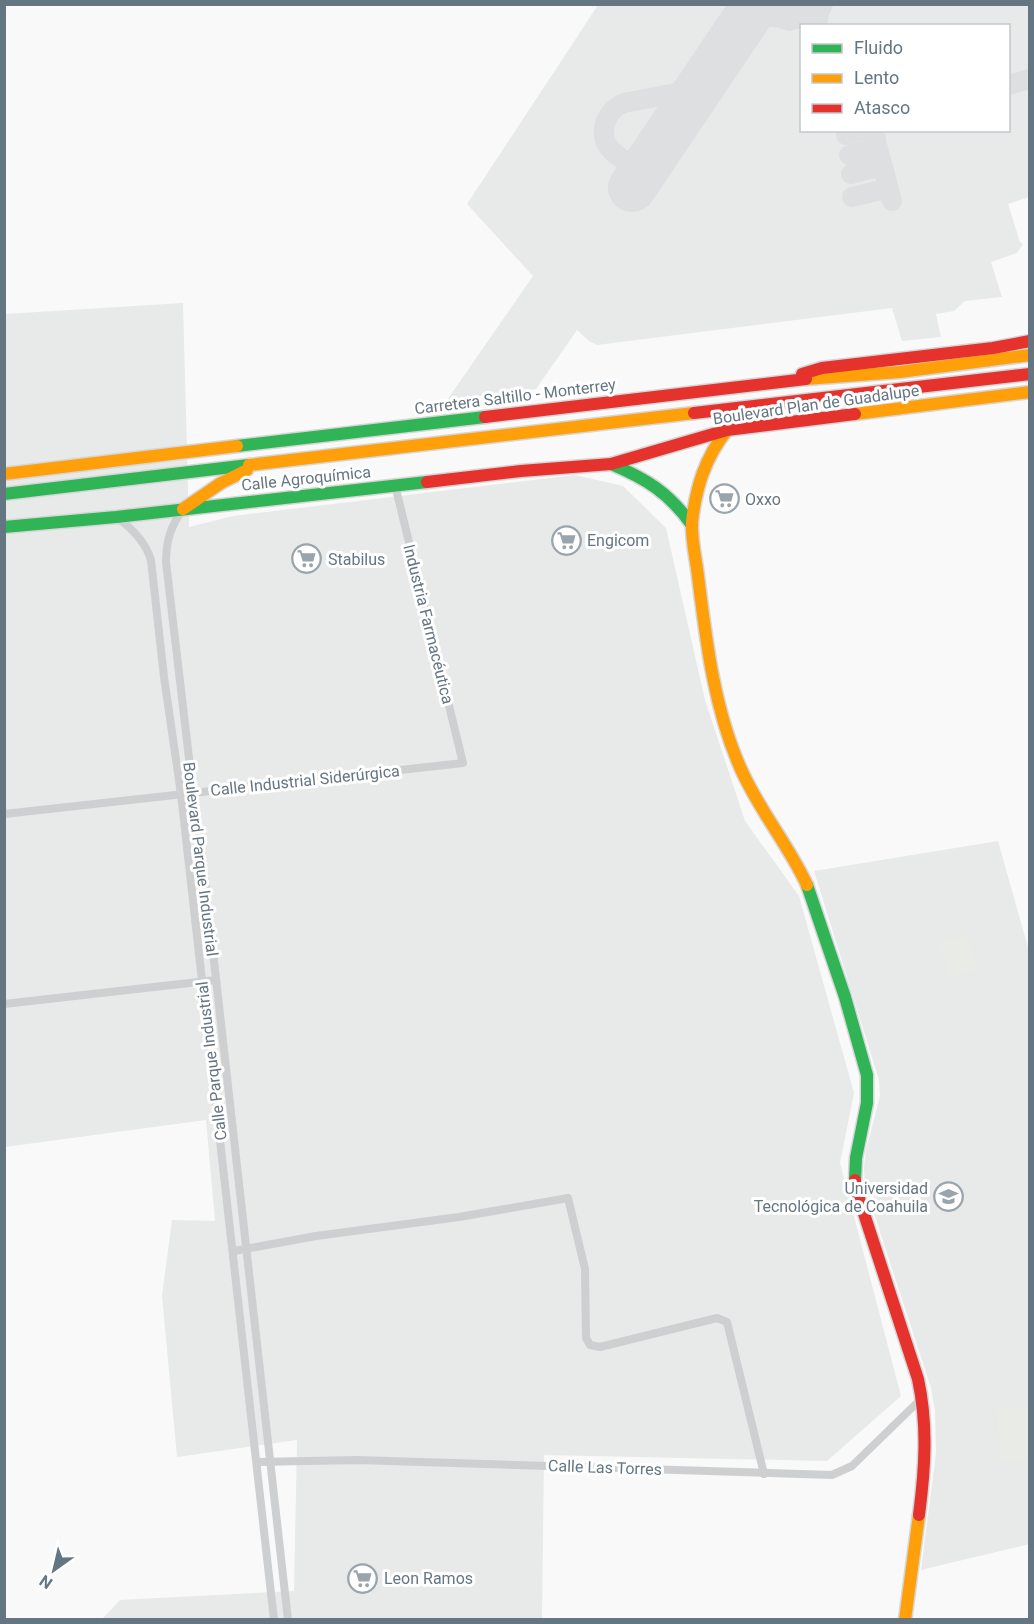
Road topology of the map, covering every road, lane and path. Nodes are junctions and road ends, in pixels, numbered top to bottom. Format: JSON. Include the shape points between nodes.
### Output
{"nodes":[{"id":1,"x":1029,"y":340,"type":"edge"},
{"id":2,"x":1029,"y":355,"type":"edge"},
{"id":3,"x":1029,"y":369,"type":"edge"},
{"id":4,"x":1029,"y":374,"type":"edge"},
{"id":5,"x":791,"y":380,"type":"junction"},
{"id":6,"x":904,"y":389,"type":"junction"},
{"id":7,"x":1029,"y":392,"type":"edge"},
{"id":8,"x":727,"y":430,"type":"junction"},
{"id":9,"x":611,"y":464,"type":"junction"},
{"id":10,"x":256,"y":465,"type":"junction"},
{"id":11,"x":6,"y":473,"type":"edge"},
{"id":12,"x":395,"y":485,"type":"junction"},
{"id":13,"x":211,"y":489,"type":"junction"},
{"id":14,"x":4,"y":494,"type":"edge"},
{"id":15,"x":214,"y":506,"type":"junction"},
{"id":16,"x":183,"y":509,"type":"junction"},
{"id":17,"x":116,"y":517,"type":"junction"},
{"id":18,"x":692,"y":525,"type":"junction"},
{"id":19,"x":4,"y":528,"type":"edge"},
{"id":20,"x":167,"y":573,"type":"junction"},
{"id":21,"x":153,"y":575,"type":"junction"},
{"id":22,"x":173,"y":624,"type":"junction"},
{"id":23,"x":159,"y":625,"type":"junction"},
{"id":24,"x":178,"y":675,"type":"junction"},
{"id":25,"x":164,"y":677,"type":"junction"},
{"id":26,"x":463,"y":763,"type":"joint"},
{"id":27,"x":192,"y":792,"type":"junction"},
{"id":28,"x":181,"y":794,"type":"junction"},
{"id":29,"x":4,"y":814,"type":"edge"},
{"id":30,"x":216,"y":980,"type":"junction"},
{"id":31,"x":202,"y":981,"type":"junction"},
{"id":32,"x":4,"y":1004,"type":"edge"},
{"id":33,"x":246,"y":1249,"type":"junction"},
{"id":34,"x":234,"y":1251,"type":"junction"},
{"id":35,"x":923,"y":1397,"type":"junction"},
{"id":36,"x":270,"y":1461,"type":"junction"},
{"id":37,"x":257,"y":1462,"type":"junction"},
{"id":38,"x":764,"y":1474,"type":"junction"},
{"id":39,"x":287,"y":1609,"type":"junction"},
{"id":40,"x":274,"y":1615,"type":"edge"},
{"id":41,"x":288,"y":1620,"type":"edge"},
{"id":42,"x":905,"y":1620,"type":"edge"}],
"edges":[{"from":1,"to":5,"type":"main road","via":[[993,348],[810,370]]},
{"from":2,"to":5,"type":"main road","name":"Carretera Saltillo - Monterrey","via":[[900,372]]},
{"from":3,"to":6,"type":"main road","via":[[921,382]]},
{"from":4,"to":6,"type":"main road"},
{"from":5,"to":11,"type":"main road","name":"Carretera Saltillo - Monterrey"},
{"from":6,"to":10,"type":"main road"},
{"from":7,"to":8,"type":"main road","name":"Boulevard Plan de Guadalupe"},
{"from":8,"to":9,"type":"main road","name":"Boulevard Plan de Guadalupe"},
{"from":8,"to":18,"type":"main road","via":[[702,472]]},
{"from":9,"to":12,"type":"main road","name":"Calle Agroquímica"},
{"from":9,"to":18,"type":"main road","via":[[651,482]]},
{"from":10,"to":13,"type":"main road"},
{"from":10,"to":14,"type":"main road"},
{"from":12,"to":15,"type":"main road","name":"Calle Agroquímica"},
{"from":12,"to":26,"type":"street","name":"Industria Farmacéutica"},
{"from":13,"to":15,"type":"main road"},
{"from":13,"to":16,"type":"main road"},
{"from":15,"to":16,"type":"main road","name":"Calle Agroquímica"},
{"from":16,"to":17,"type":"main road","name":"Calle Agroquímica"},
{"from":16,"to":20,"type":"street","name":"Boulevard Parque Industrial","via":[[166,544]]},
{"from":17,"to":19,"type":"main road","name":"Calle Agroquímica"},
{"from":17,"to":21,"type":"street","name":"Calle Parque Industrial","via":[[148,550]]},
{"from":18,"to":35,"type":"main road","via":[[707,639],[727,734],[754,796],[808,887],[867,1075],[869,1088],[855,1160],[855,1186]]},
{"from":20,"to":21,"type":"street"},
{"from":20,"to":22,"type":"street","name":"Boulevard Parque Industrial"},
{"from":21,"to":23,"type":"street","name":"Calle Parque Industrial"},
{"from":22,"to":23,"type":"street"},
{"from":22,"to":24,"type":"street","name":"Boulevard Parque Industrial"},
{"from":23,"to":25,"type":"street","name":"Calle Parque Industrial"},
{"from":24,"to":25,"type":"street"},
{"from":24,"to":27,"type":"street","name":"Boulevard Parque Industrial"},
{"from":25,"to":28,"type":"street","name":"Calle Parque Industrial"},
{"from":26,"to":27,"type":"street","name":"Calle Industrial Siderúrgica"},
{"from":27,"to":28,"type":"street","name":"Calle Industrial Siderúrgica"},
{"from":27,"to":30,"type":"street","name":"Boulevard Parque Industrial"},
{"from":28,"to":29,"type":"street","name":"Calle Industrial Siderúrgica"},
{"from":28,"to":31,"type":"street","name":"Calle Parque Industrial"},
{"from":30,"to":31,"type":"street"},
{"from":30,"to":33,"type":"street","name":"Boulevard Parque Industrial"},
{"from":31,"to":32,"type":"street"},
{"from":31,"to":34,"type":"street","name":"Calle Parque Industrial"},
{"from":33,"to":34,"type":"street"},
{"from":33,"to":36,"type":"street","name":"Boulevard Parque Industrial"},
{"from":33,"to":38,"type":"street","via":[[568,1198],[585,1269],[586,1338],[590,1345],[600,1347],[717,1318],[727,1322]]},
{"from":34,"to":37,"type":"street","name":"Calle Parque Industrial"},
{"from":35,"to":38,"type":"street","name":"Calle Las Torres","via":[[840,1473]]},
{"from":35,"to":42,"type":"main road","via":[[926,1462]]},
{"from":36,"to":37,"type":"street","name":"Calle Las Torres"},
{"from":36,"to":38,"type":"street","name":"Calle Las Torres","via":[[357,1460]]},
{"from":36,"to":39,"type":"street"},
{"from":37,"to":40,"type":"street","name":"Calle Parque Industrial"},
{"from":39,"to":40,"type":"street"},
{"from":39,"to":41,"type":"street"}]}
